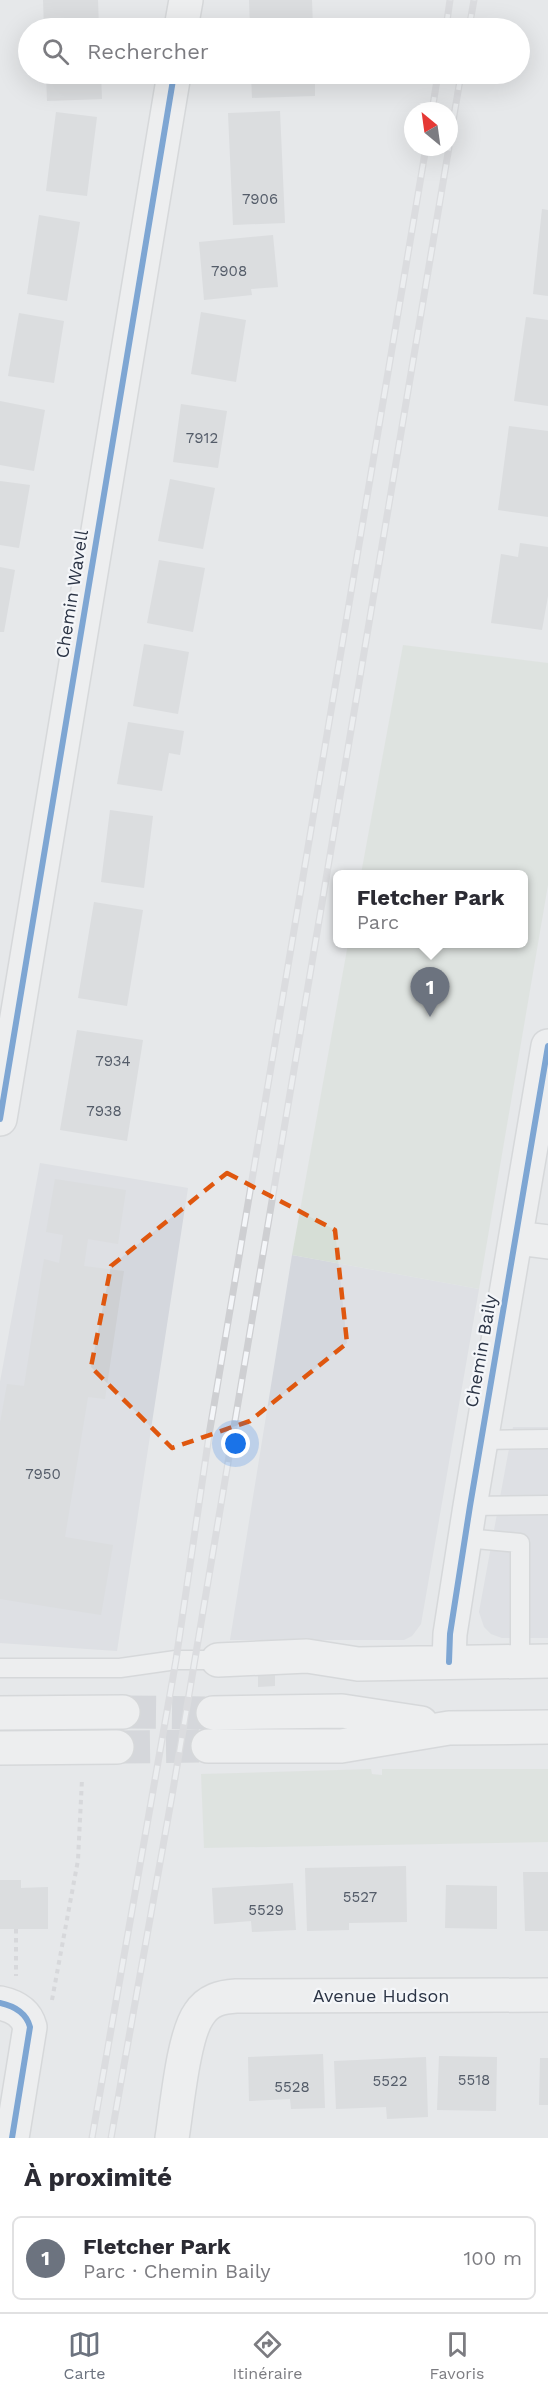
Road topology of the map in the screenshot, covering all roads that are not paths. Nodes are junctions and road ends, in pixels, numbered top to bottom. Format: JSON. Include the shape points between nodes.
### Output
{"nodes":[{"id":1,"x":186,"y":0,"type":"edge"},
{"id":2,"x":183,"y":18,"type":"edge"},
{"id":3,"x":172,"y":84,"type":"edge"},
{"id":4,"x":548,"y":1046,"type":"edge"},
{"id":5,"x":5,"y":1056,"type":"edge"},
{"id":6,"x":0,"y":1119,"type":"edge"},
{"id":7,"x":532,"y":1240,"type":"edge"},
{"id":8,"x":548,"y":1439,"type":"edge"},
{"id":9,"x":481,"y":1440,"type":"junction"},
{"id":10,"x":548,"y":1505,"type":"edge"},
{"id":11,"x":470,"y":1506,"type":"junction"},
{"id":12,"x":465,"y":1538,"type":"junction"},
{"id":13,"x":218,"y":1660,"type":"joint"},
{"id":14,"x":534,"y":1661,"type":"edge"},
{"id":15,"x":449,"y":1662,"type":"junction"},
{"id":16,"x":0,"y":1668,"type":"edge"},
{"id":17,"x":123,"y":1712,"type":"tunnel mouth"},
{"id":18,"x":0,"y":1713,"type":"edge"},
{"id":19,"x":213,"y":1713,"type":"tunnel mouth"},
{"id":20,"x":548,"y":1727,"type":"edge"},
{"id":21,"x":449,"y":1728,"type":"junction"},
{"id":22,"x":208,"y":1746,"type":"tunnel mouth"},
{"id":23,"x":117,"y":1747,"type":"tunnel mouth"},
{"id":24,"x":0,"y":1748,"type":"edge"},
{"id":25,"x":548,"y":1995,"type":"edge"},
{"id":26,"x":22,"y":2000,"type":"edge"},
{"id":27,"x":12,"y":2138,"type":"edge"},
{"id":28,"x":172,"y":2138,"type":"edge"}],
"edges":[{"from":1,"to":2,"type":"street"},
{"from":3,"to":5,"type":"street","name":"Chemin Wavell"},
{"from":4,"to":7,"type":"street","name":"Chemin Baily"},
{"from":5,"to":6,"type":"street","name":"Chemin Wavell"},
{"from":7,"to":9,"type":"street","name":"Chemin Baily"},
{"from":8,"to":9,"type":"lane"},
{"from":9,"to":11,"type":"street","name":"Chemin Baily"},
{"from":10,"to":11,"type":"lane"},
{"from":11,"to":12,"type":"street","name":"Chemin Baily"},
{"from":12,"to":14,"type":"lane","via":[[520,1543]]},
{"from":12,"to":15,"type":"street","name":"Chemin Baily"},
{"from":13,"to":15,"type":"street","via":[[307,1656],[358,1664]]},
{"from":13,"to":16,"type":"lane","via":[[177,1660],[120,1668]]},
{"from":14,"to":15,"type":"street"},
{"from":17,"to":18,"type":"street"},
{"from":19,"to":21,"type":"street","via":[[342,1711]]},
{"from":20,"to":21,"type":"street"},
{"from":21,"to":22,"type":"street","via":[[341,1746]]},
{"from":23,"to":24,"type":"street"},
{"from":25,"to":28,"type":"street","name":"Avenue Hudson","via":[[236,1996],[214,2000],[200,2013],[192,2030]]},
{"from":26,"to":27,"type":"street","via":[[30,2032]]}]}
